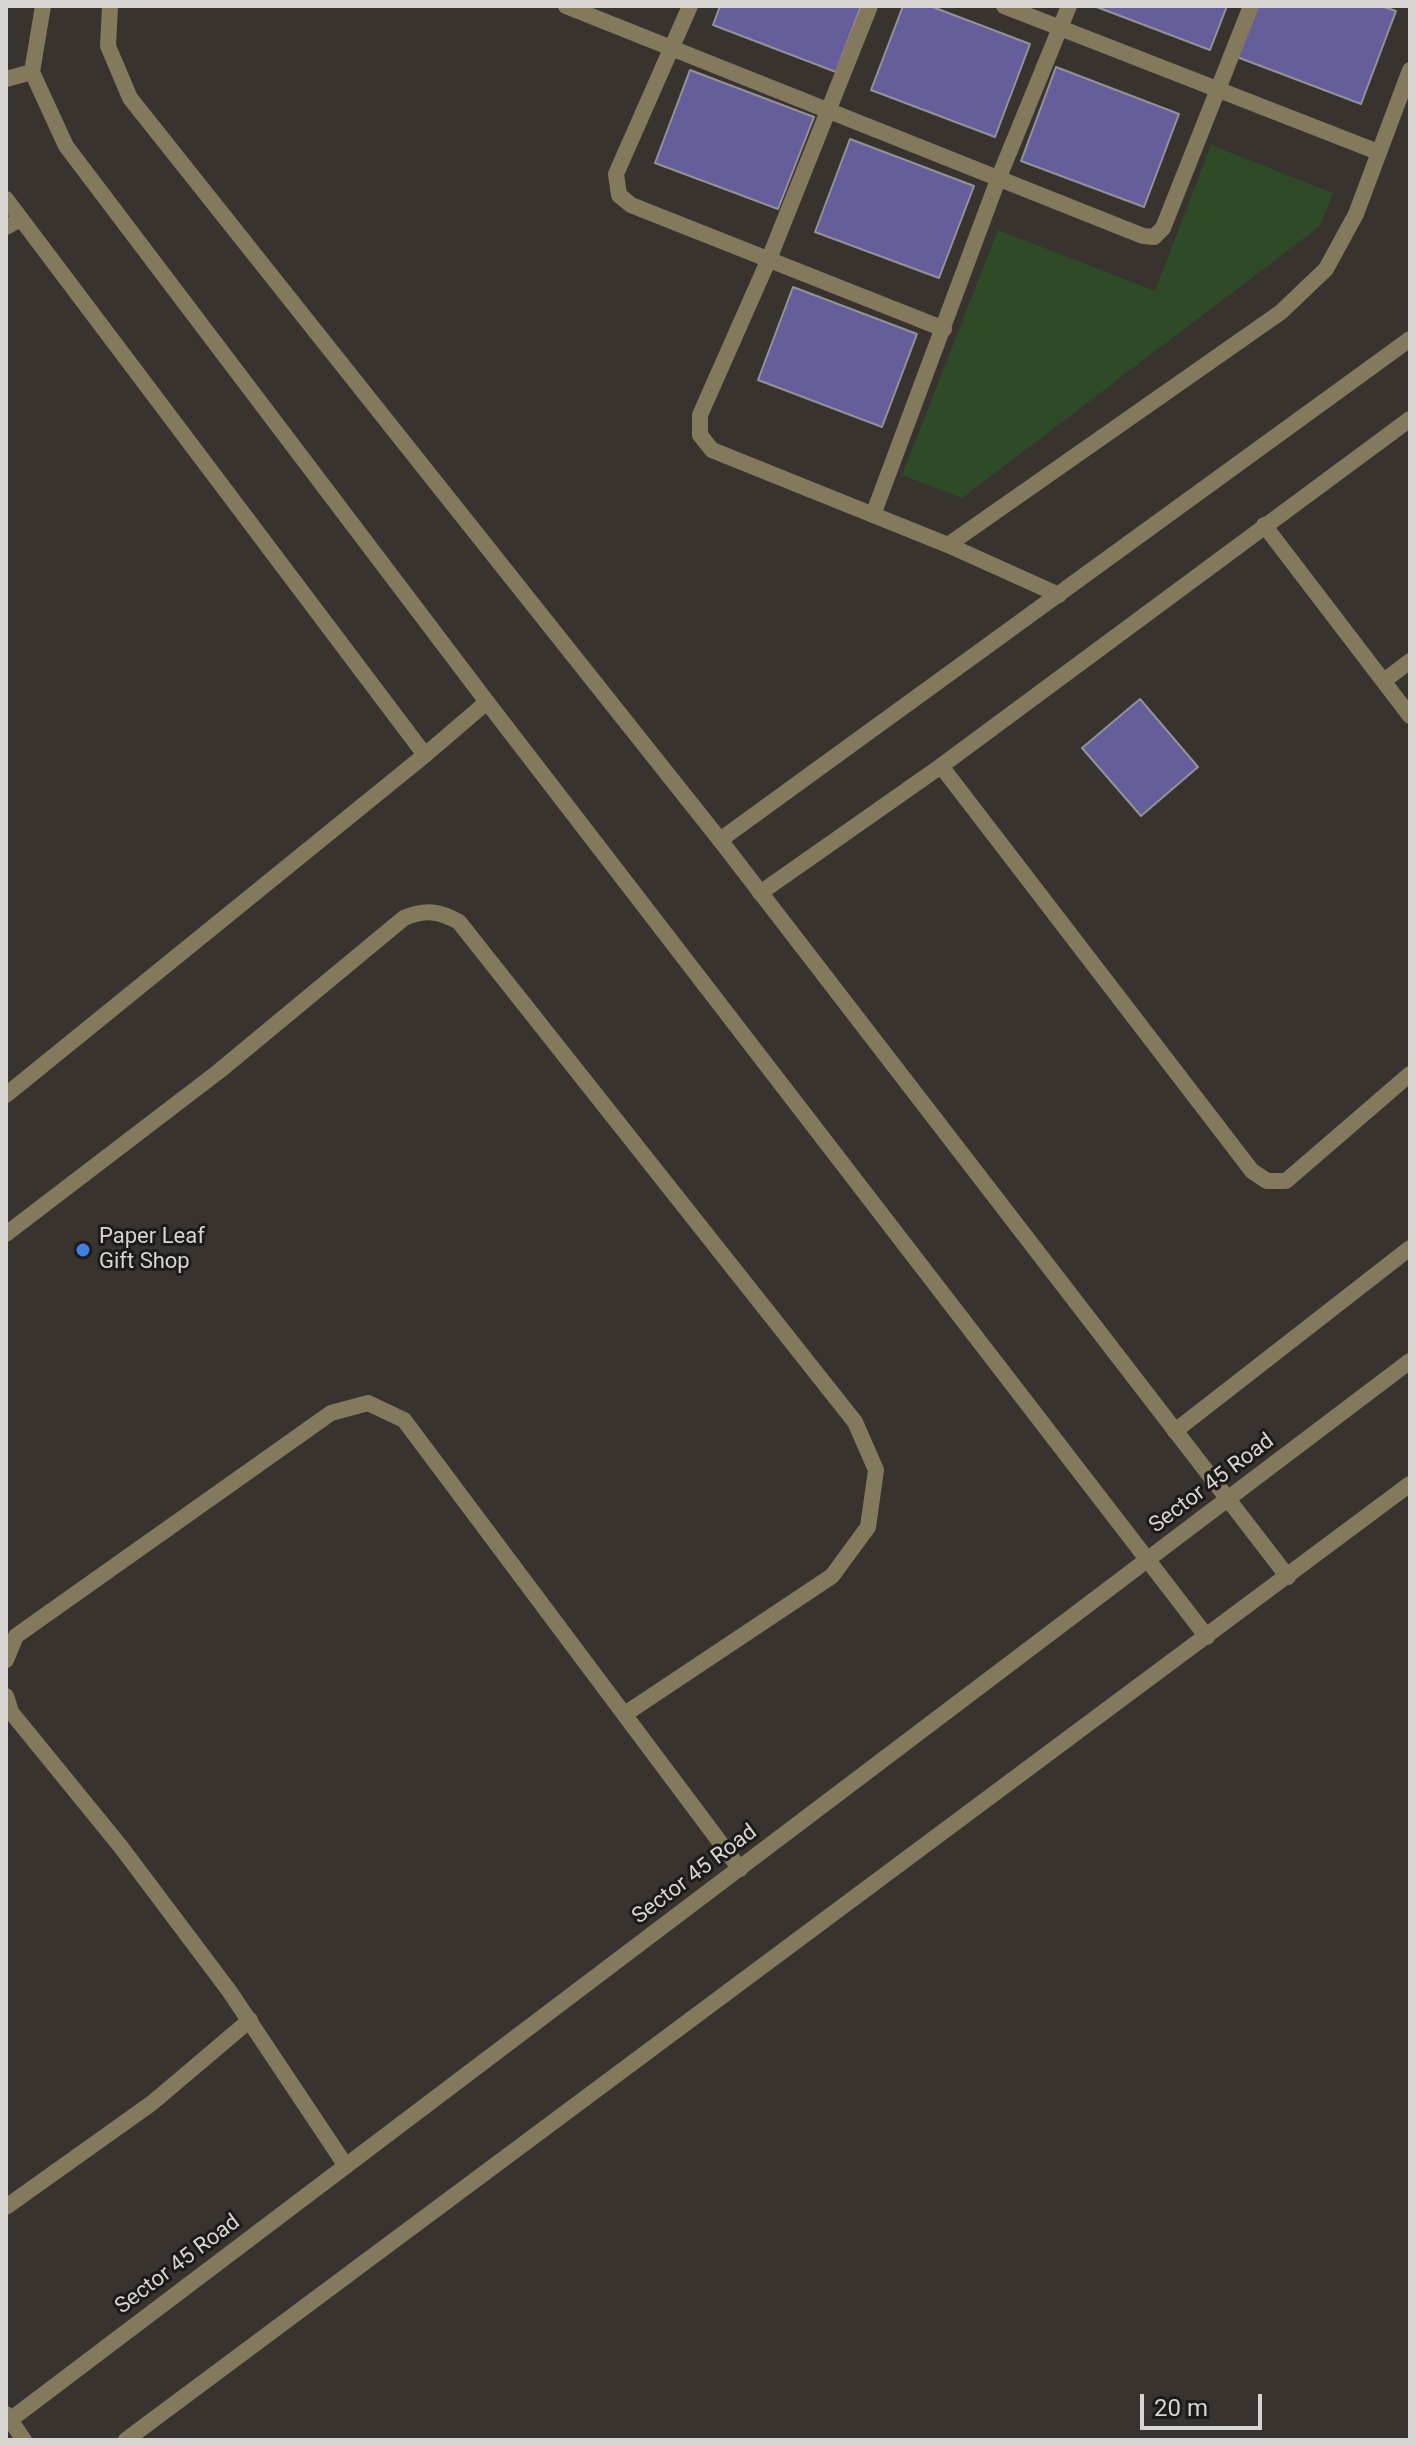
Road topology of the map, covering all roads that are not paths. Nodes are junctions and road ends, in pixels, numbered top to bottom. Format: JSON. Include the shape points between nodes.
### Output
{"nodes":[{"id":1,"x":43,"y":6,"type":"edge"},
{"id":2,"x":110,"y":6,"type":"edge"},
{"id":3,"x":566,"y":6,"type":"edge"},
{"id":4,"x":690,"y":6,"type":"edge"},
{"id":5,"x":870,"y":6,"type":"edge"},
{"id":6,"x":1004,"y":6,"type":"edge"},
{"id":7,"x":1069,"y":6,"type":"edge"},
{"id":8,"x":1251,"y":6,"type":"edge"},
{"id":9,"x":1060,"y":28,"type":"junction"},
{"id":10,"x":673,"y":48,"type":"junction"},
{"id":11,"x":1410,"y":70,"type":"edge"},
{"id":12,"x":32,"y":72,"type":"junction"},
{"id":13,"x":6,"y":79,"type":"edge"},
{"id":14,"x":1218,"y":89,"type":"junction"},
{"id":15,"x":826,"y":109,"type":"junction"},
{"id":16,"x":1378,"y":152,"type":"junction"},
{"id":17,"x":999,"y":177,"type":"junction"},
{"id":18,"x":6,"y":199,"type":"edge"},
{"id":19,"x":13,"y":223,"type":"edge"},
{"id":20,"x":769,"y":259,"type":"junction"},
{"id":21,"x":944,"y":329,"type":"junction"},
{"id":22,"x":1410,"y":339,"type":"edge"},
{"id":23,"x":1410,"y":419,"type":"edge"},
{"id":24,"x":873,"y":515,"type":"junction"},
{"id":25,"x":1264,"y":525,"type":"junction"},
{"id":26,"x":948,"y":545,"type":"junction"},
{"id":27,"x":1059,"y":595,"type":"junction"},
{"id":28,"x":1410,"y":661,"type":"edge"},
{"id":29,"x":1385,"y":680,"type":"junction"},
{"id":30,"x":487,"y":702,"type":"junction"},
{"id":31,"x":1410,"y":716,"type":"edge"},
{"id":32,"x":425,"y":755,"type":"junction"},
{"id":33,"x":941,"y":766,"type":"junction"},
{"id":34,"x":720,"y":840,"type":"junction"},
{"id":35,"x":760,"y":893,"type":"junction"},
{"id":36,"x":1410,"y":1074,"type":"edge"},
{"id":37,"x":6,"y":1095,"type":"edge"},
{"id":38,"x":6,"y":1234,"type":"edge"},
{"id":39,"x":1410,"y":1248,"type":"edge"},
{"id":40,"x":1410,"y":1361,"type":"edge"},
{"id":41,"x":1175,"y":1431,"type":"junction"},
{"id":42,"x":1410,"y":1484,"type":"edge"},
{"id":43,"x":1228,"y":1499,"type":"junction"},
{"id":44,"x":1149,"y":1560,"type":"junction"},
{"id":45,"x":1288,"y":1577,"type":"junction"},
{"id":46,"x":1207,"y":1637,"type":"junction"},
{"id":47,"x":6,"y":1660,"type":"edge"},
{"id":48,"x":6,"y":1696,"type":"edge"},
{"id":49,"x":625,"y":1714,"type":"junction"},
{"id":50,"x":740,"y":1869,"type":"junction"},
{"id":51,"x":250,"y":2020,"type":"junction"},
{"id":52,"x":346,"y":2166,"type":"junction"},
{"id":53,"x":6,"y":2207,"type":"edge"},
{"id":54,"x":7,"y":2419,"type":"edge"},
{"id":55,"x":24,"y":2440,"type":"edge"},
{"id":56,"x":126,"y":2440,"type":"edge"}],
"edges":[{"from":1,"to":12,"type":"street"},
{"from":2,"to":34,"type":"street","via":[[108,46],[130,98]]},
{"from":3,"to":10,"type":"street"},
{"from":4,"to":10,"type":"street"},
{"from":5,"to":15,"type":"street"},
{"from":6,"to":9,"type":"street"},
{"from":7,"to":9,"type":"street"},
{"from":8,"to":14,"type":"street"},
{"from":9,"to":14,"type":"street"},
{"from":9,"to":17,"type":"street"},
{"from":10,"to":15,"type":"street"},
{"from":10,"to":20,"type":"street","via":[[616,174],[619,195],[631,205]]},
{"from":11,"to":16,"type":"street"},
{"from":12,"to":13,"type":"street"},
{"from":12,"to":30,"type":"street","via":[[66,146]]},
{"from":14,"to":16,"type":"street"},
{"from":14,"to":17,"type":"street","via":[[1163,228],[1154,237]]},
{"from":15,"to":17,"type":"street"},
{"from":15,"to":20,"type":"street"},
{"from":16,"to":26,"type":"street","via":[[1356,214],[1326,269],[1281,312]]},
{"from":17,"to":21,"type":"street"},
{"from":18,"to":19,"type":"street"},
{"from":19,"to":32,"type":"street"},
{"from":20,"to":21,"type":"street"},
{"from":20,"to":24,"type":"street","via":[[700,415],[700,435],[712,450]]},
{"from":21,"to":24,"type":"street"},
{"from":22,"to":27,"type":"street"},
{"from":23,"to":25,"type":"street"},
{"from":24,"to":26,"type":"street"},
{"from":25,"to":29,"type":"street"},
{"from":25,"to":33,"type":"street"},
{"from":26,"to":27,"type":"street"},
{"from":27,"to":34,"type":"street"},
{"from":28,"to":29,"type":"street"},
{"from":29,"to":31,"type":"street"},
{"from":30,"to":32,"type":"street"},
{"from":30,"to":44,"type":"street"},
{"from":32,"to":37,"type":"street"},
{"from":33,"to":35,"type":"street"},
{"from":33,"to":36,"type":"street","via":[[1252,1171],[1267,1181],[1286,1181]]},
{"from":34,"to":35,"type":"street"},
{"from":35,"to":41,"type":"street"},
{"from":38,"to":49,"type":"street","via":[[218,1072],[404,918],[423,910],[459,922],[855,1422],[876,1470],[868,1527],[832,1576]]},
{"from":39,"to":41,"type":"street"},
{"from":40,"to":43,"type":"street","name":"Sector 45 Road"},
{"from":41,"to":43,"type":"street"},
{"from":42,"to":45,"type":"street"},
{"from":43,"to":44,"type":"street","name":"Sector 45 Road"},
{"from":43,"to":45,"type":"street"},
{"from":44,"to":46,"type":"street"},
{"from":44,"to":50,"type":"street","name":"Sector 45 Road"},
{"from":45,"to":46,"type":"street"},
{"from":46,"to":56,"type":"street"},
{"from":47,"to":49,"type":"street","via":[[16,1636],[331,1413],[368,1403],[404,1420]]},
{"from":48,"to":51,"type":"street","via":[[11,1712],[121,1847]]},
{"from":49,"to":50,"type":"street"},
{"from":50,"to":52,"type":"street","name":"Sector 45 Road"},
{"from":51,"to":52,"type":"street"},
{"from":51,"to":53,"type":"street","via":[[152,2103]]},
{"from":52,"to":54,"type":"street","name":"Sector 45 Road"},
{"from":54,"to":55,"type":"street"}]}
